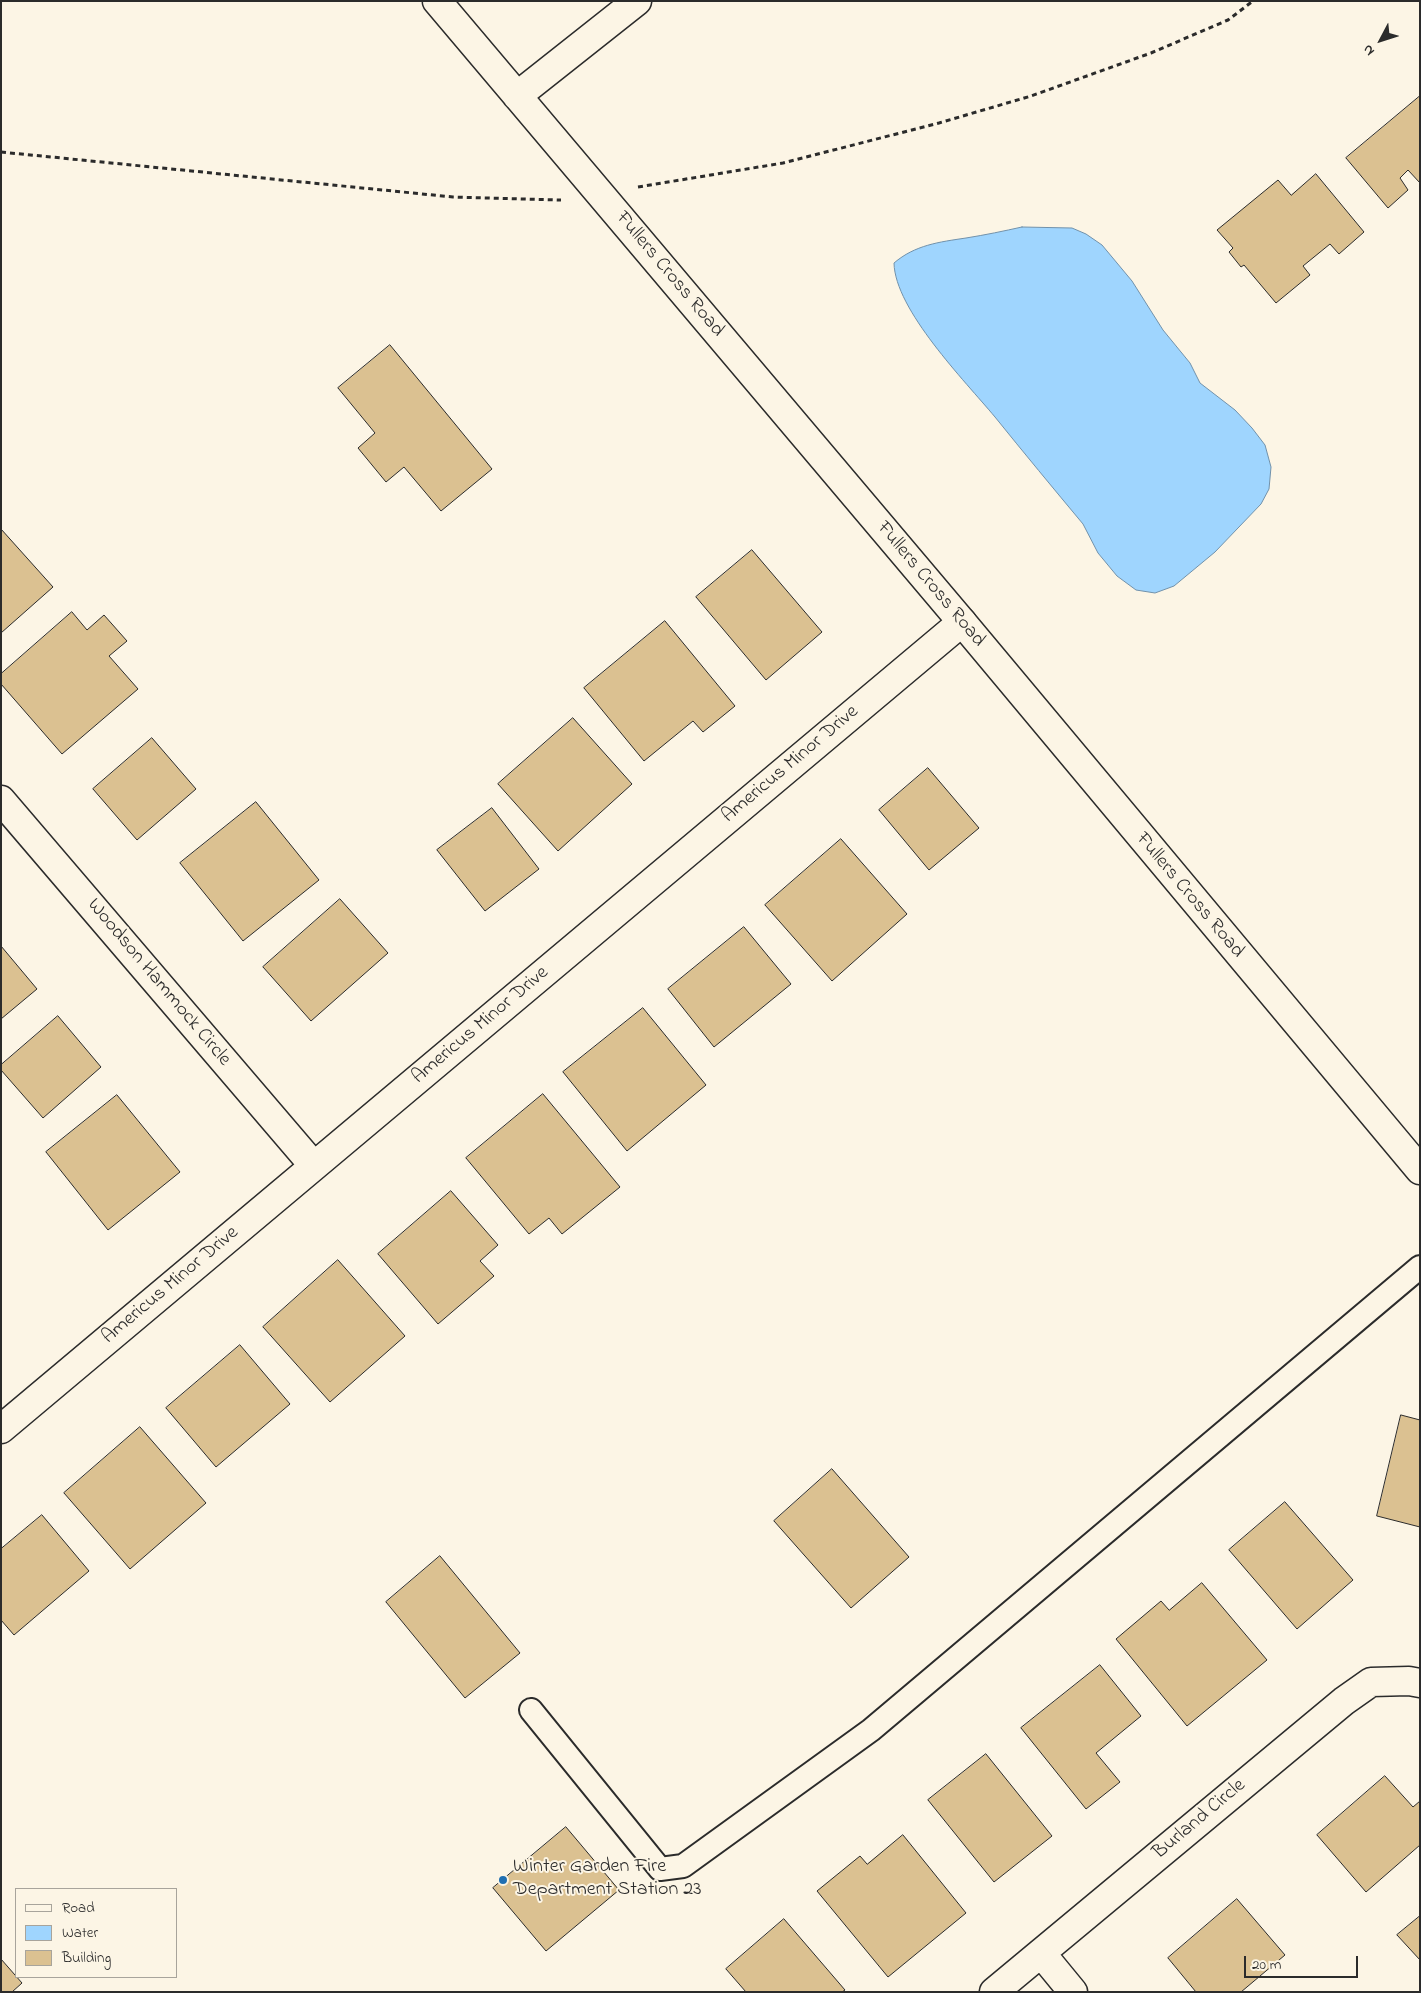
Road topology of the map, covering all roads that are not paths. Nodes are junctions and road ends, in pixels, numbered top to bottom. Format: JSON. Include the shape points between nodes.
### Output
{"nodes":[{"id":1,"x":437,"y":1,"type":"edge"},
{"id":2,"x":637,"y":1,"type":"edge"},
{"id":3,"x":517,"y":96,"type":"junction"},
{"id":4,"x":962,"y":622,"type":"junction"},
{"id":5,"x":1,"y":800,"type":"edge"},
{"id":6,"x":314,"y":1166,"type":"junction"},
{"id":7,"x":1420,"y":1170,"type":"edge"},
{"id":8,"x":1420,"y":1266,"type":"edge"},
{"id":9,"x":1,"y":1429,"type":"edge"},
{"id":10,"x":1420,"y":1683,"type":"edge"},
{"id":11,"x":531,"y":1710,"type":"dead end"},
{"id":12,"x":1041,"y":1953,"type":"junction"},
{"id":13,"x":994,"y":1992,"type":"edge"},
{"id":14,"x":1073,"y":1992,"type":"edge"}],
"edges":[{"from":1,"to":3,"type":"street","name":"Fullers Cross Road"},
{"from":2,"to":3,"type":"street"},
{"from":3,"to":4,"type":"street","name":"Fullers Cross Road"},
{"from":4,"to":6,"type":"street","name":"Americus Minor Drive"},
{"from":4,"to":7,"type":"street","name":"Fullers Cross Road"},
{"from":5,"to":6,"type":"street","name":"Woodson Hammock Circle"},
{"from":6,"to":9,"type":"street","name":"Americus Minor Drive"},
{"from":8,"to":11,"type":"lane","via":[[871,1730],[683,1866],[660,1869]]},
{"from":10,"to":12,"type":"street","name":"Burland Circle","via":[[1371,1682],[1344,1700]]},
{"from":12,"to":13,"type":"street","name":"Burland Circle"},
{"from":12,"to":14,"type":"street"}]}
